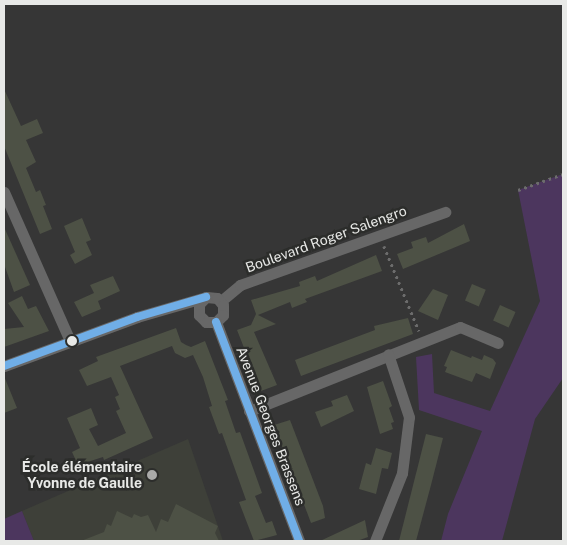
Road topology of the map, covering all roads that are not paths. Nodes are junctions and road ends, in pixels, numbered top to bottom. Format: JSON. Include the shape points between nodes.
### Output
{"nodes":[{"id":1,"x":4,"y":192,"type":"edge"},
{"id":2,"x":445,"y":212,"type":"dead end"},
{"id":3,"x":206,"y":298,"type":"junction"},
{"id":4,"x":221,"y":301,"type":"junction"},
{"id":5,"x":173,"y":307,"type":"junction"},
{"id":6,"x":201,"y":319,"type":"junction"},
{"id":7,"x":216,"y":322,"type":"junction"},
{"id":8,"x":70,"y":341,"type":"junction"},
{"id":9,"x":498,"y":344,"type":"dead end"},
{"id":10,"x":388,"y":354,"type":"junction"},
{"id":11,"x":4,"y":366,"type":"edge"},
{"id":12,"x":249,"y":411,"type":"junction"},
{"id":13,"x":299,"y":541,"type":"edge"},
{"id":14,"x":375,"y":541,"type":"edge"}],
"edges":[{"from":1,"to":8,"type":"street"},
{"from":2,"to":4,"type":"street","name":"Boulevard Roger Salengro","via":[[240,285]]},
{"from":3,"to":4,"type":"street"},
{"from":3,"to":5,"type":"street"},
{"from":3,"to":6,"type":"street","via":[[199,304]]},
{"from":4,"to":7,"type":"street","via":[[223,315]]},
{"from":5,"to":6,"type":"street"},
{"from":5,"to":8,"type":"street"},
{"from":6,"to":7,"type":"street"},
{"from":7,"to":12,"type":"street","name":"Avenue Georges Brassens"},
{"from":8,"to":11,"type":"street"},
{"from":9,"to":10,"type":"street","via":[[460,327]]},
{"from":10,"to":12,"type":"street"},
{"from":10,"to":14,"type":"street","via":[[408,417],[402,473]]},
{"from":12,"to":13,"type":"street","name":"Avenue Georges Brassens"}]}
